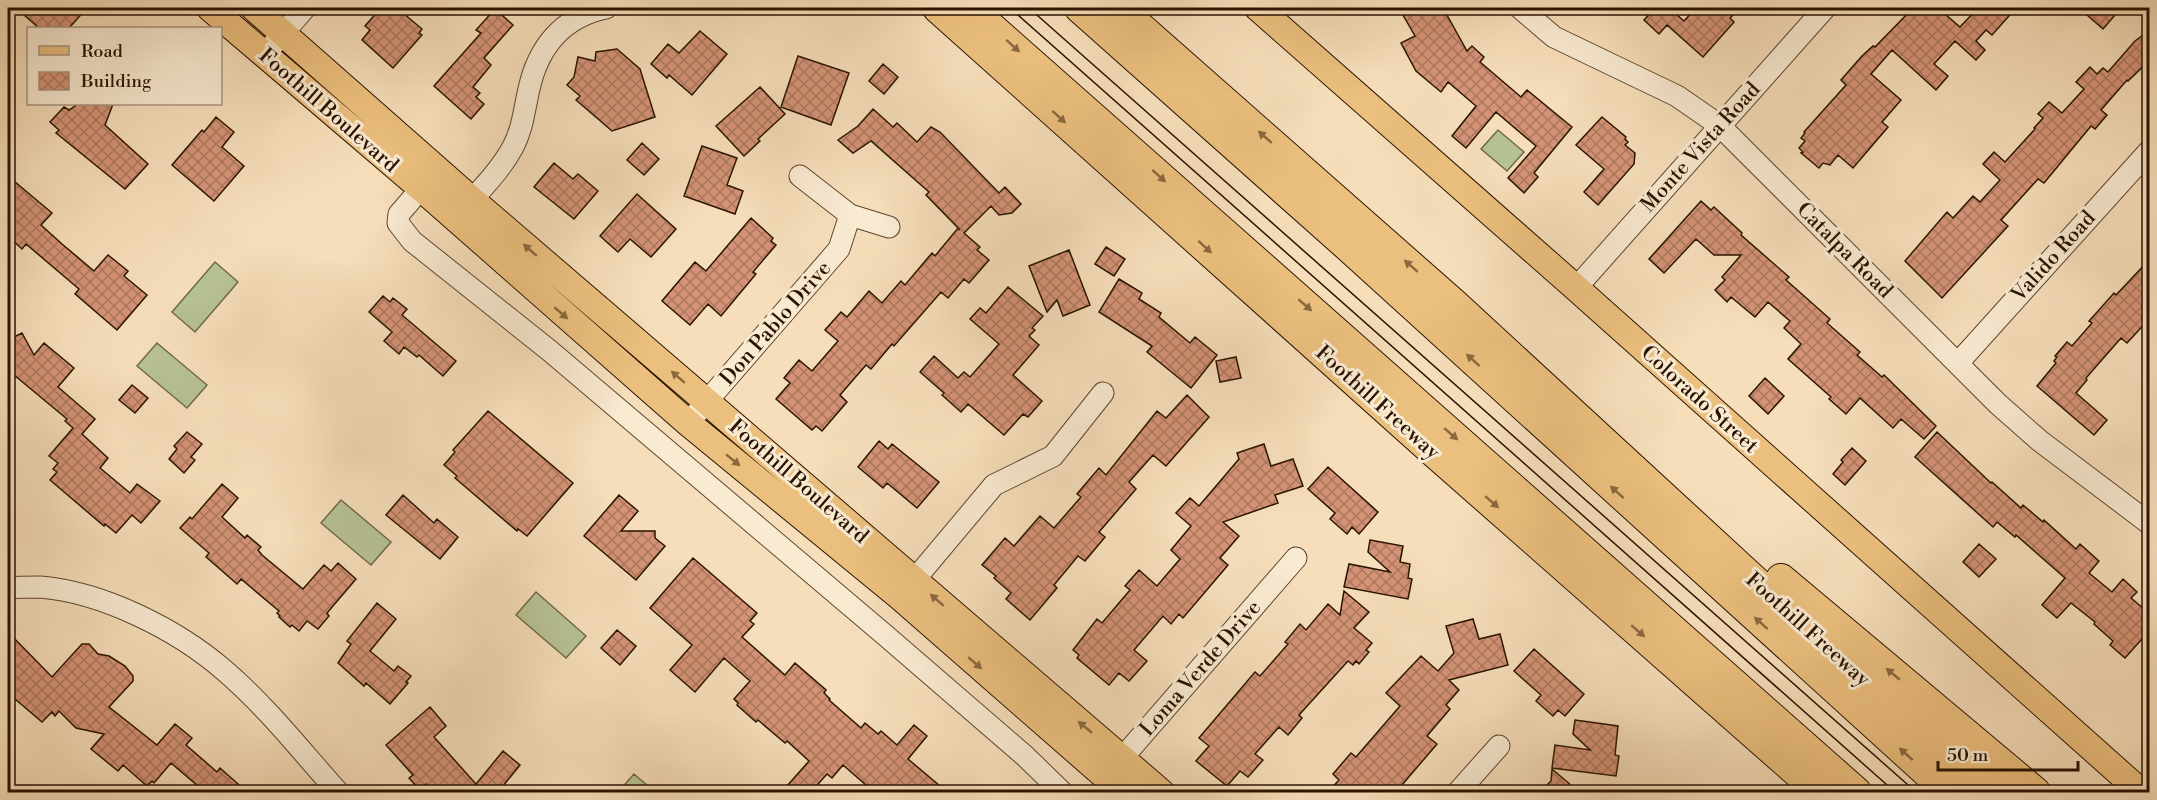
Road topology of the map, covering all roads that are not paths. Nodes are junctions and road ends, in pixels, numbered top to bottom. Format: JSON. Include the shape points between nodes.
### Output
{"nodes":[{"id":1,"x":210,"y":8,"type":"edge"},
{"id":2,"x":254,"y":8,"type":"edge"},
{"id":3,"x":305,"y":8,"type":"edge"},
{"id":4,"x":606,"y":8,"type":"edge"},
{"id":5,"x":938,"y":8,"type":"edge"},
{"id":6,"x":969,"y":8,"type":"edge"},
{"id":7,"x":1080,"y":8,"type":"edge"},
{"id":8,"x":1118,"y":8,"type":"edge"},
{"id":9,"x":1258,"y":8,"type":"edge"},
{"id":10,"x":1520,"y":8,"type":"edge"},
{"id":11,"x":1825,"y":8,"type":"edge"},
{"id":12,"x":283,"y":33,"type":"junction"},
{"id":13,"x":265,"y":54,"type":"junction"},
{"id":14,"x":1719,"y":125,"type":"junction"},
{"id":15,"x":2150,"y":150,"type":"edge"},
{"id":16,"x":800,"y":176,"type":"dead end"},
{"id":17,"x":429,"y":179,"type":"junction"},
{"id":18,"x":472,"y":200,"type":"junction"},
{"id":19,"x":850,"y":216,"type":"junction"},
{"id":20,"x":454,"y":219,"type":"junction"},
{"id":21,"x":889,"y":227,"type":"dead end"},
{"id":22,"x":1576,"y":288,"type":"junction"},
{"id":23,"x":1455,"y":304,"type":"junction"},
{"id":24,"x":1958,"y":363,"type":"junction"},
{"id":25,"x":1103,"y":393,"type":"dead end"},
{"id":26,"x":706,"y":402,"type":"junction"},
{"id":27,"x":688,"y":423,"type":"junction"},
{"id":28,"x":2150,"y":524,"type":"edge"},
{"id":29,"x":1296,"y":558,"type":"dead end"},
{"id":30,"x":8,"y":588,"type":"edge"},
{"id":31,"x":907,"y":589,"type":"junction"},
{"id":32,"x":1715,"y":699,"type":"junction"},
{"id":33,"x":1499,"y":746,"type":"dead end"},
{"id":34,"x":1122,"y":758,"type":"junction"},
{"id":35,"x":1114,"y":785,"type":"edge"},
{"id":36,"x":338,"y":792,"type":"edge"},
{"id":37,"x":1062,"y":792,"type":"edge"},
{"id":38,"x":1161,"y":792,"type":"edge"},
{"id":39,"x":1458,"y":792,"type":"edge"},
{"id":40,"x":1800,"y":792,"type":"edge"},
{"id":41,"x":1821,"y":792,"type":"edge"},
{"id":42,"x":1856,"y":792,"type":"edge"},
{"id":43,"x":1949,"y":792,"type":"edge"},
{"id":44,"x":1990,"y":792,"type":"edge"},
{"id":45,"x":2035,"y":792,"type":"edge"},
{"id":46,"x":2141,"y":792,"type":"edge"}],
"edges":[{"from":1,"to":13,"type":"main road","name":"Foothill Boulevard"},
{"from":2,"to":12,"type":"main road","name":"Foothill Boulevard"},
{"from":3,"to":12,"type":"street"},
{"from":4,"to":18,"type":"street","via":[[590,11],[555,33],[540,57],[513,147]]},
{"from":5,"to":32,"type":"highway","name":"Foothill Freeway","one_way":true},
{"from":6,"to":42,"type":"highway","one_way":true},
{"from":43,"to":7,"type":"highway","one_way":true},
{"from":23,"to":8,"type":"highway","name":"Foothill Freeway","one_way":true},
{"from":9,"to":22,"type":"main road","name":"Colorado Street"},
{"from":10,"to":14,"type":"street","name":"Catalpa Road","via":[[1554,37],[1677,96]]},
{"from":11,"to":14,"type":"street","name":"Monte Vista Road"},
{"from":12,"to":13,"type":"street"},
{"from":12,"to":17,"type":"main road","name":"Foothill Boulevard"},
{"from":13,"to":17,"type":"main road","name":"Foothill Boulevard","via":[[323,106]]},
{"from":14,"to":22,"type":"street","name":"Monte Vista Road"},
{"from":14,"to":24,"type":"street","name":"Catalpa Road"},
{"from":15,"to":24,"type":"street","name":"Valido Road"},
{"from":16,"to":19,"type":"street"},
{"from":17,"to":18,"type":"main road","name":"Foothill Boulevard"},
{"from":17,"to":20,"type":"main road","name":"Foothill Boulevard"},
{"from":17,"to":37,"type":"street","via":[[399,214],[398,223],[412,241],[550,351],[885,635]]},
{"from":18,"to":20,"type":"street"},
{"from":26,"to":18,"type":"main road","name":"Foothill Boulevard","one_way":true},
{"from":19,"to":21,"type":"street"},
{"from":19,"to":26,"type":"street","name":"Don Pablo Drive","via":[[839,249]]},
{"from":20,"to":27,"type":"main road","name":"Foothill Boulevard","one_way":true},
{"from":22,"to":46,"type":"main road","name":"Colorado Street"},
{"from":23,"to":44,"type":"highway","name":"Foothill Freeway","via":[[1846,665]]},
{"from":45,"to":23,"type":"highway","one_way":true},
{"from":24,"to":28,"type":"street","name":"Catalpa Road","via":[[2040,441]]},
{"from":25,"to":31,"type":"street","via":[[1053,456],[994,485]]},
{"from":26,"to":27,"type":"street","name":"Don Pablo Drive"},
{"from":26,"to":31,"type":"main road","name":"Foothill Boulevard"},
{"from":27,"to":31,"type":"main road","name":"Foothill Boulevard","one_way":true},
{"from":29,"to":34,"type":"street","name":"Loma Verde Drive"},
{"from":30,"to":36,"type":"street","via":[[41,587],[87,597],[137,615],[178,636],[226,672]]},
{"from":34,"to":31,"type":"main road","name":"Foothill Boulevard","one_way":true},
{"from":31,"to":35,"type":"main road","name":"Foothill Boulevard","one_way":true},
{"from":32,"to":40,"type":"highway"},
{"from":32,"to":41,"type":"highway","name":"Foothill Freeway"},
{"from":33,"to":39,"type":"street"},
{"from":34,"to":35,"type":"street","name":"Loma Verde Drive"},
{"from":34,"to":38,"type":"main road","name":"Foothill Boulevard"}]}
